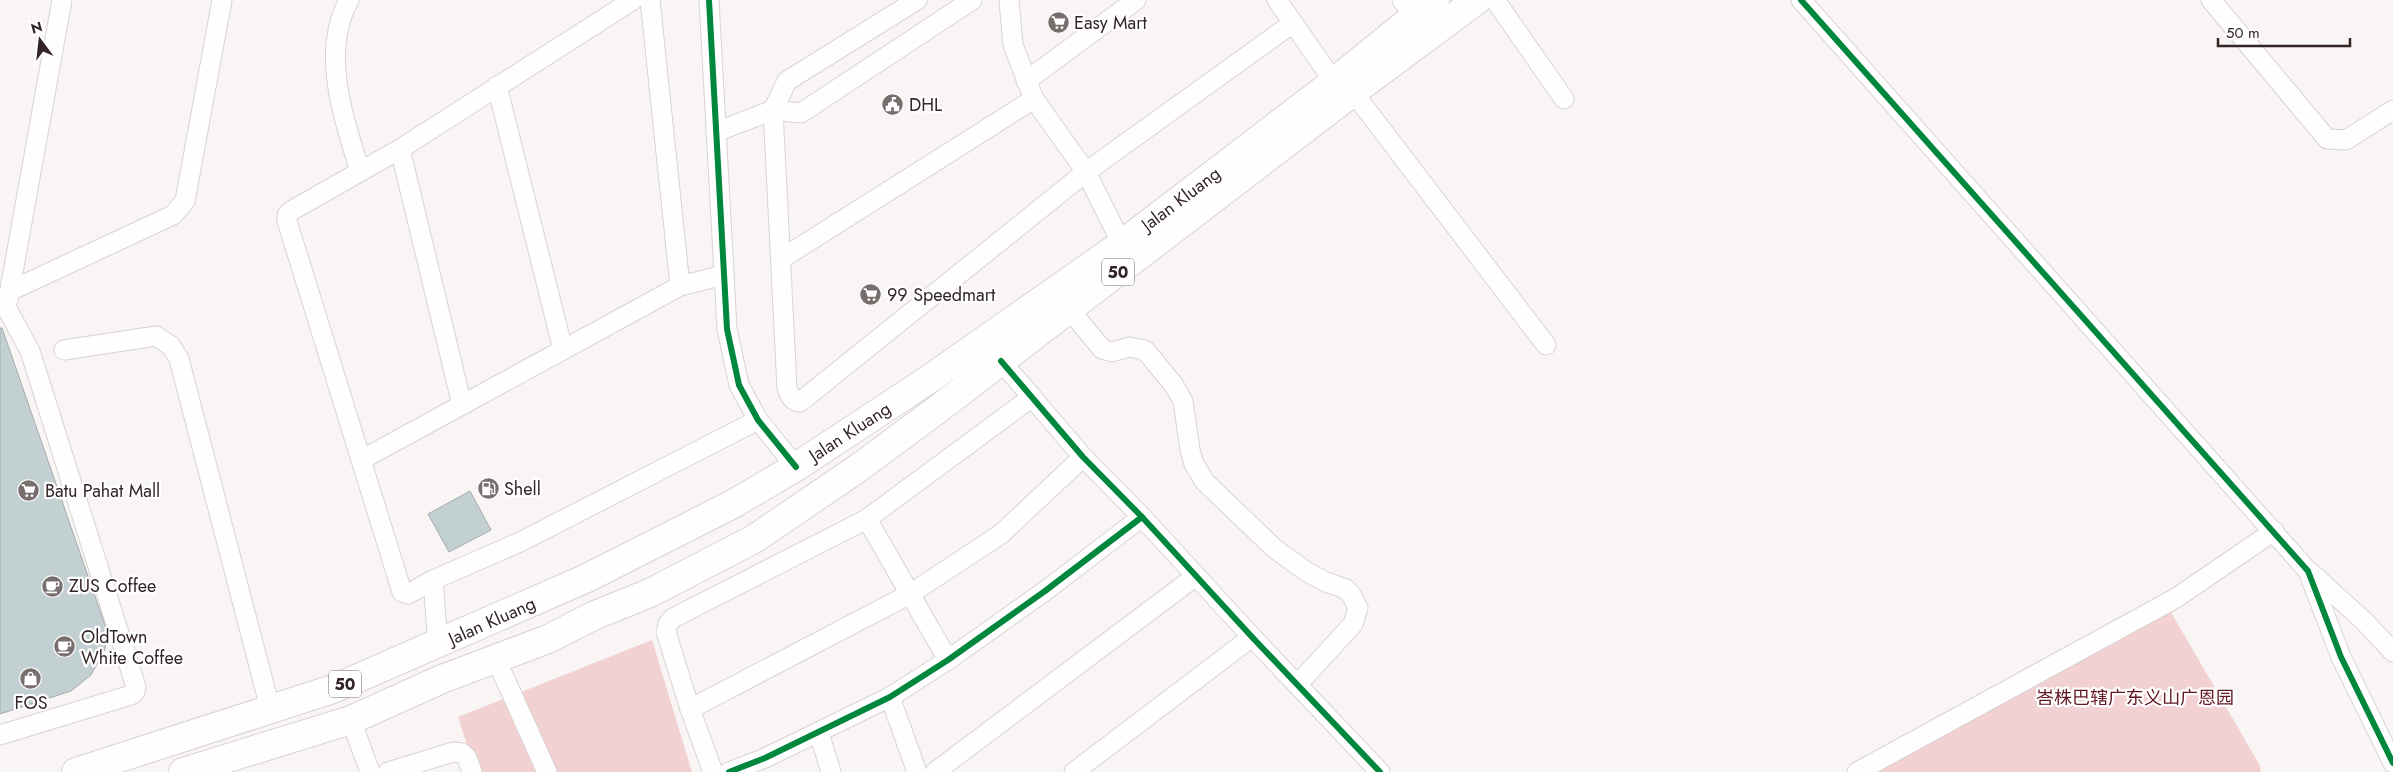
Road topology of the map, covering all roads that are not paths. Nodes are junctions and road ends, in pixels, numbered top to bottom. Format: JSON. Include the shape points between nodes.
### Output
{"nodes":[{"id":1,"x":62,"y":0,"type":"edge"},
{"id":2,"x":222,"y":0,"type":"edge"},
{"id":3,"x":349,"y":0,"type":"edge"},
{"id":4,"x":633,"y":0,"type":"edge"},
{"id":5,"x":650,"y":0,"type":"edge"},
{"id":6,"x":709,"y":0,"type":"edge"},
{"id":7,"x":917,"y":0,"type":"edge"},
{"id":8,"x":972,"y":0,"type":"edge"},
{"id":9,"x":1010,"y":0,"type":"edge"},
{"id":10,"x":1136,"y":0,"type":"edge"},
{"id":11,"x":1277,"y":0,"type":"edge"},
{"id":12,"x":1477,"y":0,"type":"edge"},
{"id":13,"x":1495,"y":0,"type":"edge"},
{"id":14,"x":1802,"y":0,"type":"edge"},
{"id":15,"x":2211,"y":0,"type":"edge"},
{"id":16,"x":1417,"y":6,"type":"edge"},
{"id":17,"x":1293,"y":23,"type":"junction"},
{"id":18,"x":1026,"y":81,"type":"junction"},
{"id":19,"x":497,"y":86,"type":"junction"},
{"id":20,"x":1343,"y":87,"type":"junction"},
{"id":21,"x":1034,"y":99,"type":"junction"},
{"id":22,"x":1564,"y":99,"type":"dead end"},
{"id":23,"x":773,"y":110,"type":"junction"},
{"id":24,"x":2393,"y":110,"type":"edge"},
{"id":25,"x":716,"y":132,"type":"junction"},
{"id":26,"x":400,"y":149,"type":"junction"},
{"id":27,"x":360,"y":172,"type":"junction"},
{"id":28,"x":1086,"y":172,"type":"junction"},
{"id":29,"x":1122,"y":244,"type":"junction"},
{"id":30,"x":781,"y":259,"type":"junction"},
{"id":31,"x":724,"y":275,"type":"junction"},
{"id":32,"x":680,"y":286,"type":"junction"},
{"id":33,"x":5,"y":302,"type":"edge"},
{"id":34,"x":1069,"y":309,"type":"junction"},
{"id":35,"x":1546,"y":345,"type":"dead end"},
{"id":36,"x":64,"y":350,"type":"dead end"},
{"id":37,"x":563,"y":350,"type":"junction"},
{"id":38,"x":1001,"y":361,"type":"junction"},
{"id":39,"x":1032,"y":397,"type":"junction"},
{"id":40,"x":462,"y":405,"type":"junction"},
{"id":41,"x":758,"y":420,"type":"junction"},
{"id":42,"x":1083,"y":457,"type":"junction"},
{"id":43,"x":361,"y":460,"type":"junction"},
{"id":44,"x":796,"y":467,"type":"junction"},
{"id":45,"x":733,"y":504,"type":"junction"},
{"id":46,"x":1142,"y":517,"type":"junction"},
{"id":47,"x":867,"y":519,"type":"junction"},
{"id":48,"x":2274,"y":531,"type":"junction"},
{"id":49,"x":754,"y":539,"type":"junction"},
{"id":50,"x":694,"y":571,"type":"junction"},
{"id":51,"x":2308,"y":571,"type":"junction"},
{"id":52,"x":1196,"y":576,"type":"junction"},
{"id":53,"x":433,"y":580,"type":"junction"},
{"id":54,"x":910,"y":594,"type":"junction"},
{"id":55,"x":541,"y":599,"type":"junction"},
{"id":56,"x":705,"y":602,"type":"junction"},
{"id":57,"x":1252,"y":637,"type":"junction"},
{"id":58,"x":548,"y":638,"type":"junction"},
{"id":59,"x":438,"y":645,"type":"junction"},
{"id":60,"x":2393,"y":652,"type":"edge"},
{"id":61,"x":496,"y":659,"type":"junction"},
{"id":62,"x":948,"y":660,"type":"junction"},
{"id":63,"x":1298,"y":684,"type":"junction"},
{"id":64,"x":890,"y":697,"type":"junction"},
{"id":65,"x":270,"y":708,"type":"junction"},
{"id":66,"x":690,"y":709,"type":"junction"},
{"id":67,"x":351,"y":720,"type":"junction"},
{"id":68,"x":818,"y":733,"type":"junction"},
{"id":69,"x":0,"y":736,"type":"edge"},
{"id":70,"x":2393,"y":763,"type":"edge"},
{"id":71,"x":767,"y":765,"type":"edge"},
{"id":72,"x":76,"y":772,"type":"edge"},
{"id":73,"x":183,"y":772,"type":"edge"},
{"id":74,"x":370,"y":772,"type":"edge"},
{"id":75,"x":388,"y":772,"type":"edge"},
{"id":76,"x":472,"y":772,"type":"edge"},
{"id":77,"x":547,"y":772,"type":"edge"},
{"id":78,"x":713,"y":772,"type":"edge"},
{"id":79,"x":729,"y":772,"type":"edge"},
{"id":80,"x":831,"y":772,"type":"edge"},
{"id":81,"x":917,"y":772,"type":"edge"},
{"id":82,"x":934,"y":772,"type":"edge"},
{"id":83,"x":1074,"y":772,"type":"edge"},
{"id":84,"x":1380,"y":772,"type":"edge"},
{"id":85,"x":1857,"y":772,"type":"edge"}],
"edges":[{"from":1,"to":33,"type":"street"},
{"from":2,"to":33,"type":"street","via":[[185,201],[173,215]]},
{"from":3,"to":27,"type":"street","via":[[340,15],[334,54],[343,113]]},
{"from":4,"to":19,"type":"street"},
{"from":5,"to":32,"type":"street"},
{"from":6,"to":25,"type":"street"},
{"from":7,"to":23,"type":"street","via":[[787,81]]},
{"from":8,"to":23,"type":"street","via":[[801,113]]},
{"from":9,"to":18,"type":"street","via":[[1013,45]]},
{"from":10,"to":18,"type":"street"},
{"from":11,"to":17,"type":"street"},
{"from":12,"to":20,"type":"highway","name":"Jalan Kluang","number":"50"},
{"from":13,"to":22,"type":"street"},
{"from":14,"to":48,"type":"street"},
{"from":15,"to":24,"type":"street","via":[[2327,139],[2346,140]]},
{"from":16,"to":20,"type":"highway","name":"Jalan Kluang","number":"50"},
{"from":17,"to":20,"type":"street"},
{"from":17,"to":28,"type":"street"},
{"from":18,"to":21,"type":"street"},
{"from":19,"to":26,"type":"street"},
{"from":19,"to":37,"type":"street"},
{"from":20,"to":29,"type":"highway","name":"Jalan Kluang","number":"50"},
{"from":20,"to":34,"type":"highway","name":"Jalan Kluang","number":"50"},
{"from":20,"to":35,"type":"street"},
{"from":21,"to":28,"type":"street"},
{"from":21,"to":30,"type":"street"},
{"from":23,"to":25,"type":"street"},
{"from":23,"to":30,"type":"street"},
{"from":25,"to":31,"type":"street"},
{"from":26,"to":27,"type":"street"},
{"from":26,"to":40,"type":"street"},
{"from":27,"to":43,"type":"street","via":[[291,211],[286,221]]},
{"from":28,"to":29,"type":"street"},
{"from":28,"to":30,"type":"street","via":[[800,402],[790,397],[787,388]]},
{"from":29,"to":44,"type":"highway","name":"Jalan Kluang","number":"50","via":[[932,378]]},
{"from":31,"to":32,"type":"street"},
{"from":31,"to":41,"type":"street","via":[[727,329],[739,385]]},
{"from":32,"to":37,"type":"street"},
{"from":33,"to":69,"type":"street","via":[[30,350],[136,687],[131,695]]},
{"from":34,"to":38,"type":"highway","name":"Jalan Kluang","number":"50"},
{"from":34,"to":63,"type":"street","via":[[1102,349],[1112,352],[1129,347],[1145,350],[1183,401],[1190,450],[1205,482],[1275,549],[1307,572],[1346,589],[1352,596],[1358,608],[1353,624]]},
{"from":36,"to":65,"type":"street","via":[[156,336],[171,346],[179,359]]},
{"from":37,"to":40,"type":"street"},
{"from":38,"to":39,"type":"street"},
{"from":38,"to":49,"type":"highway","name":"Jalan Kluang","number":"50","via":[[857,469]]},
{"from":39,"to":42,"type":"street"},
{"from":39,"to":47,"type":"street"},
{"from":40,"to":43,"type":"street"},
{"from":41,"to":44,"type":"street"},
{"from":41,"to":53,"type":"street","via":[[520,542]]},
{"from":42,"to":46,"type":"street"},
{"from":42,"to":54,"type":"street","via":[[1001,534]]},
{"from":43,"to":53,"type":"street","via":[[402,592],[408,594]]},
{"from":44,"to":45,"type":"highway","name":"Jalan Kluang","number":"50"},
{"from":45,"to":49,"type":"highway","via":[[721,526],[726,540]]},
{"from":45,"to":55,"type":"highway","name":"Jalan Kluang","number":"50"},
{"from":46,"to":52,"type":"street"},
{"from":46,"to":62,"type":"street"},
{"from":47,"to":54,"type":"street"},
{"from":47,"to":56,"type":"street"},
{"from":48,"to":51,"type":"street"},
{"from":48,"to":85,"type":"street","via":[[2176,598]]},
{"from":49,"to":50,"type":"highway","name":"Jalan Kluang","number":"50"},
{"from":50,"to":56,"type":"street"},
{"from":50,"to":58,"type":"highway","name":"Jalan Kluang","number":"50"},
{"from":51,"to":60,"type":"street"},
{"from":51,"to":70,"type":"street","via":[[2341,657]]},
{"from":52,"to":57,"type":"street"},
{"from":52,"to":82,"type":"street"},
{"from":53,"to":59,"type":"street"},
{"from":54,"to":62,"type":"street"},
{"from":54,"to":66,"type":"street"},
{"from":55,"to":58,"type":"highway","via":[[563,600],[567,607],[562,624]]},
{"from":55,"to":59,"type":"highway","name":"Jalan Kluang","number":"50"},
{"from":56,"to":66,"type":"street","via":[[674,618],[666,632]]},
{"from":57,"to":63,"type":"street"},
{"from":57,"to":83,"type":"street"},
{"from":58,"to":61,"type":"highway","name":"Jalan Kluang","number":"50"},
{"from":59,"to":65,"type":"highway","name":"Jalan Kluang","number":"50","via":[[333,689]]},
{"from":61,"to":67,"type":"highway","name":"Jalan Kluang","number":"50"},
{"from":61,"to":77,"type":"street"},
{"from":62,"to":64,"type":"street"},
{"from":63,"to":84,"type":"street"},
{"from":64,"to":68,"type":"street"},
{"from":64,"to":81,"type":"street"},
{"from":65,"to":72,"type":"highway","name":"Jalan Kluang","number":"50"},
{"from":66,"to":78,"type":"street"},
{"from":67,"to":73,"type":"highway","name":"Jalan Kluang","number":"50"},
{"from":67,"to":74,"type":"street"},
{"from":68,"to":71,"type":"street"},
{"from":68,"to":80,"type":"street"},
{"from":71,"to":79,"type":"street"},
{"from":75,"to":76,"type":"street","via":[[453,752],[462,753],[467,758]]}]}
